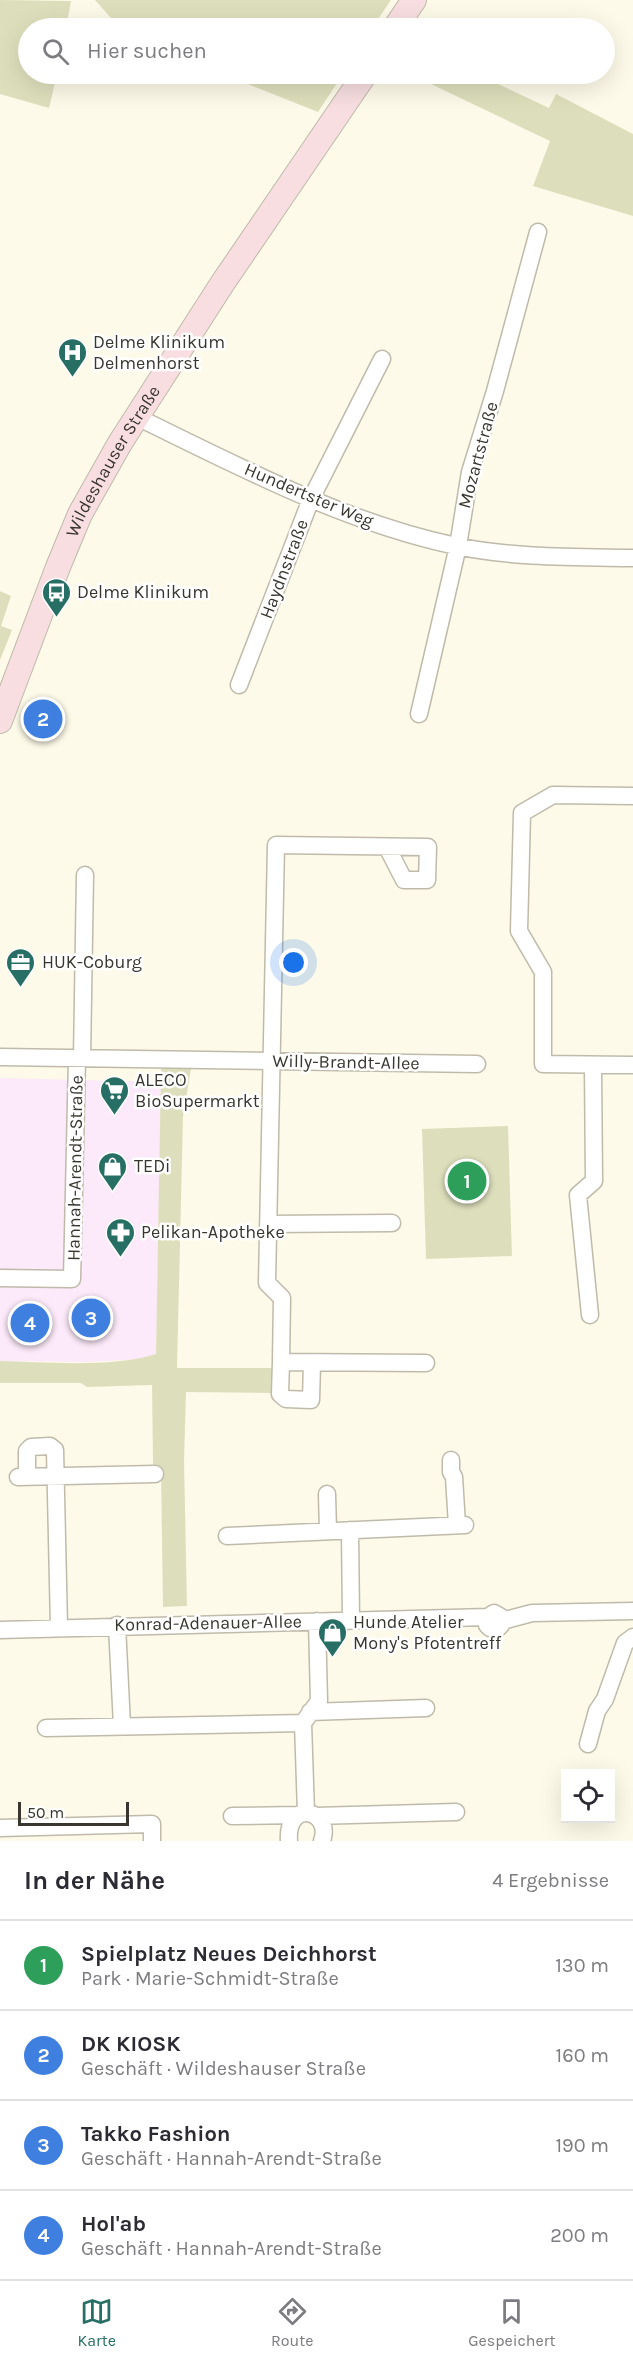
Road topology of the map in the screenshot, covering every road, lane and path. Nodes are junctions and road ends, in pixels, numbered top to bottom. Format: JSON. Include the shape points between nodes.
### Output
{"nodes":[{"id":1,"x":414,"y":0,"type":"edge"},
{"id":2,"x":402,"y":18,"type":"edge"},
{"id":3,"x":358,"y":84,"type":"edge"},
{"id":4,"x":538,"y":232,"type":"dead end"},
{"id":5,"x":382,"y":359,"type":"dead end"},
{"id":6,"x":137,"y":417,"type":"junction"},
{"id":7,"x":311,"y":499,"type":"junction"},
{"id":8,"x":458,"y":546,"type":"junction"},
{"id":9,"x":633,"y":558,"type":"edge"},
{"id":10,"x":239,"y":684,"type":"dead end"},
{"id":11,"x":418,"y":714,"type":"dead end"},
{"id":12,"x":0,"y":721,"type":"edge"},
{"id":13,"x":633,"y":796,"type":"edge"},
{"id":14,"x":387,"y":847,"type":"dead end"},
{"id":15,"x":85,"y":875,"type":"dead end"},
{"id":16,"x":0,"y":1057,"type":"edge"},
{"id":17,"x":80,"y":1058,"type":"junction"},
{"id":18,"x":271,"y":1061,"type":"junction"},
{"id":19,"x":477,"y":1064,"type":"dead end"},
{"id":20,"x":593,"y":1065,"type":"junction"},
{"id":21,"x":633,"y":1065,"type":"edge"},
{"id":22,"x":392,"y":1223,"type":"dead end"},
{"id":23,"x":268,"y":1224,"type":"junction"},
{"id":24,"x":0,"y":1278,"type":"edge"},
{"id":25,"x":590,"y":1315,"type":"dead end"},
{"id":26,"x":281,"y":1362,"type":"junction"},
{"id":27,"x":312,"y":1363,"type":"junction"},
{"id":28,"x":426,"y":1363,"type":"dead end"},
{"id":29,"x":451,"y":1460,"type":"dead end"},
{"id":30,"x":154,"y":1474,"type":"dead end"},
{"id":31,"x":55,"y":1476,"type":"junction"},
{"id":32,"x":327,"y":1494,"type":"dead end"},
{"id":33,"x":350,"y":1530,"type":"junction"},
{"id":34,"x":328,"y":1531,"type":"junction"},
{"id":35,"x":227,"y":1536,"type":"dead end"},
{"id":36,"x":633,"y":1611,"type":"edge"},
{"id":37,"x":351,"y":1620,"type":"junction"},
{"id":38,"x":317,"y":1621,"type":"junction"},
{"id":39,"x":117,"y":1625,"type":"junction"},
{"id":40,"x":59,"y":1628,"type":"junction"},
{"id":41,"x":0,"y":1630,"type":"edge"},
{"id":42,"x":633,"y":1637,"type":"edge"},
{"id":43,"x":426,"y":1708,"type":"dead end"},
{"id":44,"x":307,"y":1717,"type":"junction"},
{"id":45,"x":122,"y":1726,"type":"junction"},
{"id":46,"x":46,"y":1728,"type":"dead end"},
{"id":47,"x":588,"y":1744,"type":"dead end"},
{"id":48,"x":456,"y":1812,"type":"dead end"},
{"id":49,"x":306,"y":1815,"type":"junction"},
{"id":50,"x":232,"y":1816,"type":"dead end"},
{"id":51,"x":0,"y":1828,"type":"edge"},
{"id":52,"x":290,"y":1840,"type":"edge"},
{"id":53,"x":152,"y":1841,"type":"edge"},
{"id":54,"x":322,"y":1841,"type":"edge"}],
"edges":[{"from":1,"to":2,"type":"main road"},
{"from":3,"to":6,"type":"main road","name":"Wildeshauser Straße"},
{"from":4,"to":8,"type":"street","name":"Mozartstraße","via":[[470,472]]},
{"from":5,"to":7,"type":"street","name":"Haydnstraße"},
{"from":6,"to":7,"type":"street","name":"Hundertster Weg"},
{"from":6,"to":12,"type":"main road","name":"Wildeshauser Straße","via":[[80,514]]},
{"from":7,"to":8,"type":"street","name":"Hundertster Weg","via":[[349,516]]},
{"from":7,"to":10,"type":"street","name":"Haydnstraße"},
{"from":8,"to":9,"type":"street","name":"Hundertster Weg","via":[[540,556]]},
{"from":8,"to":11,"type":"street","name":"Mozartstraße"},
{"from":13,"to":20,"type":"street","via":[[553,795],[522,813],[519,931],[543,972],[543,1064]]},
{"from":14,"to":18,"type":"street","via":[[276,845]]},
{"from":15,"to":17,"type":"street"},
{"from":16,"to":17,"type":"street","name":"Willy-Brandt-Allee"},
{"from":17,"to":18,"type":"street","name":"Willy-Brandt-Allee"},
{"from":17,"to":24,"type":"street","name":"Hannah-Arendt-Straße","via":[[72,1279]]},
{"from":18,"to":19,"type":"street","name":"Willy-Brandt-Allee"},
{"from":18,"to":23,"type":"street"},
{"from":20,"to":21,"type":"street"},
{"from":20,"to":25,"type":"street","via":[[594,1181],[578,1195]]},
{"from":22,"to":23,"type":"street"},
{"from":23,"to":26,"type":"street","via":[[267,1283],[282,1298]]},
{"from":26,"to":27,"type":"street"},
{"from":26,"to":27,"type":"street","via":[[280,1394],[286,1399],[311,1400]]},
{"from":27,"to":28,"type":"street"},
{"from":29,"to":33,"type":"street","via":[[461,1525]]},
{"from":30,"to":31,"type":"street"},
{"from":31,"to":31,"type":"street","via":[[22,1477],[31,1447],[50,1446],[55,1450]]},
{"from":31,"to":40,"type":"street"},
{"from":32,"to":34,"type":"street"},
{"from":33,"to":34,"type":"street"},
{"from":33,"to":37,"type":"street"},
{"from":34,"to":35,"type":"street"},
{"from":36,"to":37,"type":"street","name":"Konrad-Adenauer-Allee","via":[[532,1613],[495,1619]]},
{"from":37,"to":38,"type":"street","name":"Konrad-Adenauer-Allee"},
{"from":38,"to":39,"type":"street","name":"Konrad-Adenauer-Allee"},
{"from":38,"to":44,"type":"street","via":[[319,1701]]},
{"from":39,"to":40,"type":"street","name":"Konrad-Adenauer-Allee"},
{"from":39,"to":45,"type":"street"},
{"from":40,"to":41,"type":"street","name":"Konrad-Adenauer-Allee"},
{"from":42,"to":47,"type":"street","via":[[625,1643]]},
{"from":43,"to":44,"type":"street"},
{"from":44,"to":45,"type":"street"},
{"from":44,"to":49,"type":"street"},
{"from":45,"to":46,"type":"street"},
{"from":48,"to":49,"type":"street"},
{"from":49,"to":50,"type":"street"},
{"from":49,"to":52,"type":"street","via":[[291,1821]]},
{"from":49,"to":54,"type":"street","via":[[323,1823]]},
{"from":51,"to":53,"type":"street","via":[[152,1824]]}]}
